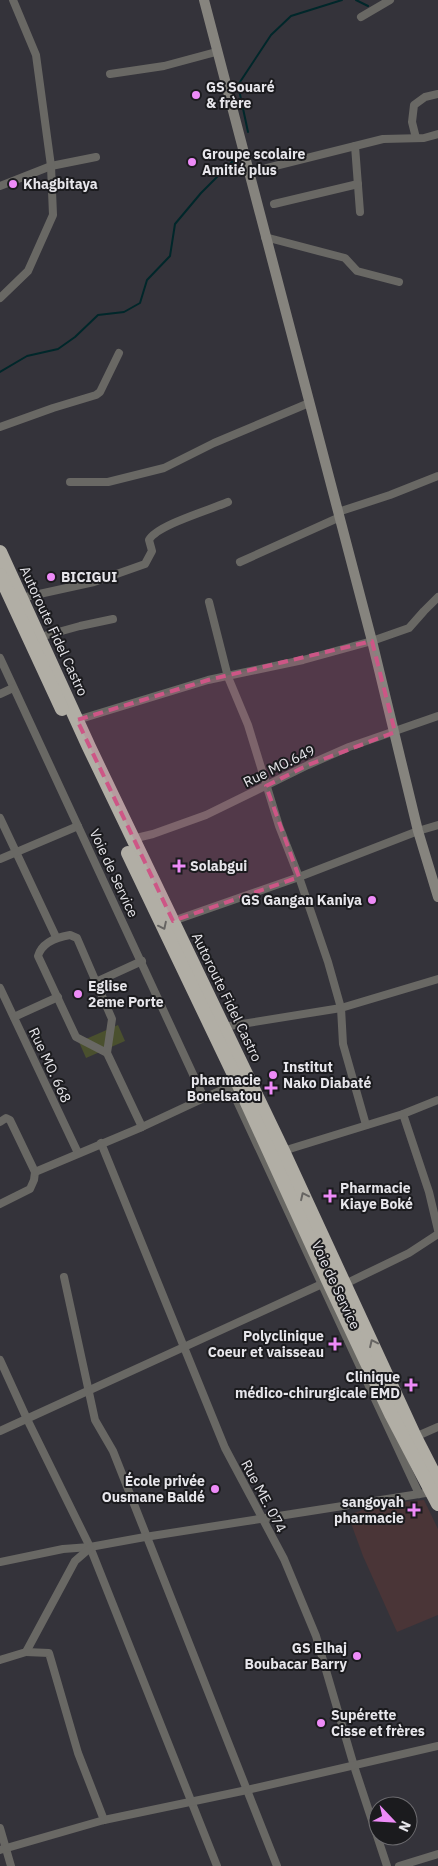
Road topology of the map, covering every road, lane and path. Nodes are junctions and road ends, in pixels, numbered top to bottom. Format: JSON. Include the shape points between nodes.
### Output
{"nodes":[{"id":1,"x":14,"y":0,"type":"edge"},
{"id":2,"x":204,"y":0,"type":"edge"},
{"id":3,"x":390,"y":0,"type":"edge"},
{"id":4,"x":361,"y":17,"type":"dead end"},
{"id":5,"x":216,"y":52,"type":"junction"},
{"id":6,"x":110,"y":74,"type":"dead end"},
{"id":7,"x":438,"y":94,"type":"edge"},
{"id":8,"x":438,"y":134,"type":"edge"},
{"id":9,"x":416,"y":138,"type":"junction"},
{"id":10,"x":355,"y":146,"type":"junction"},
{"id":11,"x":96,"y":157,"type":"dead end"},
{"id":12,"x":51,"y":166,"type":"junction"},
{"id":13,"x":267,"y":168,"type":"dead end"},
{"id":14,"x":358,"y":184,"type":"junction"},
{"id":15,"x":0,"y":186,"type":"edge"},
{"id":16,"x":274,"y":204,"type":"dead end"},
{"id":17,"x":360,"y":212,"type":"dead end"},
{"id":18,"x":265,"y":237,"type":"junction"},
{"id":19,"x":399,"y":282,"type":"dead end"},
{"id":20,"x":0,"y":298,"type":"edge"},
{"id":21,"x":119,"y":353,"type":"dead end"},
{"id":22,"x":309,"y":403,"type":"junction"},
{"id":23,"x":0,"y":427,"type":"edge"},
{"id":24,"x":438,"y":476,"type":"edge"},
{"id":25,"x":70,"y":482,"type":"dead end"},
{"id":26,"x":228,"y":502,"type":"dead end"},
{"id":27,"x":339,"y":514,"type":"junction"},
{"id":28,"x":0,"y":552,"type":"edge"},
{"id":29,"x":240,"y":562,"type":"dead end"},
{"id":30,"x":0,"y":575,"type":"edge"},
{"id":31,"x":438,"y":597,"type":"edge"},
{"id":32,"x":21,"y":598,"type":"junction"},
{"id":33,"x":209,"y":602,"type":"dead end"},
{"id":34,"x":114,"y":619,"type":"dead end"},
{"id":35,"x":40,"y":637,"type":"junction"},
{"id":36,"x":372,"y":641,"type":"junction"},
{"id":37,"x":0,"y":658,"type":"edge"},
{"id":38,"x":228,"y":676,"type":"junction"},
{"id":39,"x":14,"y":688,"type":"junction"},
{"id":40,"x":0,"y":694,"type":"edge"},
{"id":41,"x":438,"y":716,"type":"edge"},
{"id":42,"x":77,"y":720,"type":"junction"},
{"id":43,"x":395,"y":732,"type":"junction"},
{"id":44,"x":266,"y":786,"type":"junction"},
{"id":45,"x":0,"y":818,"type":"edge"},
{"id":46,"x":438,"y":825,"type":"edge"},
{"id":47,"x":78,"y":826,"type":"junction"},
{"id":48,"x":418,"y":831,"type":"junction"},
{"id":49,"x":132,"y":839,"type":"junction"},
{"id":50,"x":15,"y":852,"type":"junction"},
{"id":51,"x":0,"y":859,"type":"edge"},
{"id":52,"x":299,"y":877,"type":"junction"},
{"id":53,"x":438,"y":897,"type":"edge"},
{"id":54,"x":173,"y":921,"type":"junction"},
{"id":55,"x":56,"y":937,"type":"junction"},
{"id":56,"x":142,"y":961,"type":"junction"},
{"id":57,"x":438,"y":979,"type":"edge"},
{"id":58,"x":96,"y":982,"type":"junction"},
{"id":59,"x":0,"y":988,"type":"edge"},
{"id":60,"x":58,"y":997,"type":"junction"},
{"id":61,"x":341,"y":1008,"type":"junction"},
{"id":62,"x":14,"y":1017,"type":"junction"},
{"id":63,"x":223,"y":1027,"type":"junction"},
{"id":64,"x":107,"y":1053,"type":"junction"},
{"id":65,"x":234,"y":1084,"type":"junction"},
{"id":66,"x":204,"y":1098,"type":"junction"},
{"id":67,"x":438,"y":1100,"type":"edge"},
{"id":68,"x":403,"y":1114,"type":"junction"},
{"id":69,"x":0,"y":1122,"type":"edge"},
{"id":70,"x":366,"y":1126,"type":"junction"},
{"id":71,"x":142,"y":1127,"type":"junction"},
{"id":72,"x":101,"y":1143,"type":"junction"},
{"id":73,"x":282,"y":1151,"type":"junction"},
{"id":74,"x":78,"y":1153,"type":"junction"},
{"id":75,"x":35,"y":1172,"type":"junction"},
{"id":76,"x":0,"y":1204,"type":"edge"},
{"id":77,"x":438,"y":1232,"type":"edge"},
{"id":78,"x":304,"y":1237,"type":"junction"},
{"id":79,"x":64,"y":1278,"type":"dead end"},
{"id":80,"x":322,"y":1284,"type":"junction"},
{"id":81,"x":345,"y":1284,"type":"junction"},
{"id":82,"x":184,"y":1346,"type":"junction"},
{"id":83,"x":0,"y":1360,"type":"edge"},
{"id":84,"x":365,"y":1367,"type":"junction"},
{"id":85,"x":89,"y":1389,"type":"junction"},
{"id":86,"x":27,"y":1419,"type":"junction"},
{"id":87,"x":438,"y":1427,"type":"edge"},
{"id":88,"x":0,"y":1431,"type":"edge"},
{"id":89,"x":415,"y":1437,"type":"junction"},
{"id":90,"x":434,"y":1467,"type":"edge"},
{"id":91,"x":433,"y":1492,"type":"edge"},
{"id":92,"x":262,"y":1519,"type":"junction"},
{"id":93,"x":145,"y":1537,"type":"junction"},
{"id":94,"x":90,"y":1548,"type":"junction"},
{"id":95,"x":0,"y":1562,"type":"edge"},
{"id":96,"x":26,"y":1652,"type":"junction"},
{"id":97,"x":0,"y":1660,"type":"edge"},
{"id":98,"x":438,"y":1746,"type":"edge"},
{"id":99,"x":354,"y":1766,"type":"junction"},
{"id":100,"x":247,"y":1790,"type":"junction"},
{"id":101,"x":191,"y":1802,"type":"junction"},
{"id":102,"x":104,"y":1820,"type":"junction"},
{"id":103,"x":0,"y":1828,"type":"edge"},
{"id":104,"x":4,"y":1849,"type":"edge"},
{"id":105,"x":438,"y":1854,"type":"edge"},
{"id":106,"x":11,"y":1866,"type":"edge"},
{"id":107,"x":217,"y":1866,"type":"edge"},
{"id":108,"x":277,"y":1866,"type":"edge"},
{"id":109,"x":387,"y":1866,"type":"edge"},
{"id":110,"x":399,"y":1866,"type":"edge"}],
"edges":[{"from":1,"to":12,"type":"street","via":[[36,55]]},
{"from":2,"to":5,"type":"street"},
{"from":3,"to":4,"type":"street"},
{"from":5,"to":6,"type":"street","via":[[164,66]]},
{"from":5,"to":18,"type":"street"},
{"from":7,"to":9,"type":"street","via":[[425,97],[414,105],[412,122]]},
{"from":8,"to":9,"type":"street"},
{"from":9,"to":10,"type":"street","via":[[383,139]]},
{"from":10,"to":13,"type":"street"},
{"from":10,"to":14,"type":"street"},
{"from":11,"to":12,"type":"street"},
{"from":12,"to":15,"type":"street"},
{"from":12,"to":20,"type":"street","via":[[53,215],[28,271]]},
{"from":14,"to":16,"type":"street"},
{"from":14,"to":17,"type":"street"},
{"from":18,"to":19,"type":"street","via":[[345,258],[357,271]]},
{"from":18,"to":22,"type":"street"},
{"from":21,"to":23,"type":"street","via":[[96,395]]},
{"from":22,"to":25,"type":"street","via":[[214,442],[164,468],[108,482]]},
{"from":22,"to":27,"type":"street"},
{"from":24,"to":27,"type":"street"},
{"from":26,"to":32,"type":"street","via":[[152,534],[149,540],[152,551],[145,564],[94,582]]},
{"from":27,"to":29,"type":"street"},
{"from":27,"to":36,"type":"street"},
{"from":28,"to":32,"type":"highway","name":"Autoroute Fidel Castro"},
{"from":30,"to":65,"type":"highway","name":"Autoroute Fidel Castro","one_way":true},
{"from":31,"to":36,"type":"street","via":[[409,628]]},
{"from":32,"to":35,"type":"highway","name":"Autoroute Fidel Castro"},
{"from":33,"to":38,"type":"street"},
{"from":34,"to":35,"type":"street"},
{"from":35,"to":42,"type":"highway","name":"Autoroute Fidel Castro"},
{"from":36,"to":38,"type":"street"},
{"from":36,"to":43,"type":"street"},
{"from":37,"to":39,"type":"street","name":"Voie de Service"},
{"from":38,"to":42,"type":"street"},
{"from":38,"to":44,"type":"street","via":[[248,725]]},
{"from":39,"to":40,"type":"street"},
{"from":39,"to":47,"type":"street","name":"Voie de Service"},
{"from":41,"to":43,"type":"street","name":"Rue MO.649"},
{"from":42,"to":49,"type":"highway","name":"Autoroute Fidel Castro"},
{"from":43,"to":44,"type":"street","name":"Rue MO.649","via":[[349,747]]},
{"from":43,"to":48,"type":"street"},
{"from":44,"to":49,"type":"street","name":"Rue MO.649","via":[[206,814]]},
{"from":44,"to":52,"type":"street"},
{"from":45,"to":50,"type":"street"},
{"from":46,"to":48,"type":"street"},
{"from":47,"to":50,"type":"street"},
{"from":47,"to":56,"type":"street","name":"Voie de Service"},
{"from":48,"to":52,"type":"street"},
{"from":48,"to":53,"type":"street"},
{"from":49,"to":54,"type":"highway","name":"Autoroute Fidel Castro"},
{"from":50,"to":51,"type":"street"},
{"from":50,"to":55,"type":"street"},
{"from":52,"to":54,"type":"street"},
{"from":52,"to":61,"type":"street"},
{"from":54,"to":63,"type":"highway","name":"Autoroute Fidel Castro"},
{"from":55,"to":58,"type":"street","via":[[70,934],[77,938]]},
{"from":55,"to":60,"type":"street","via":[[42,948],[38,956]]},
{"from":56,"to":58,"type":"street"},
{"from":56,"to":66,"type":"street","name":"Voie de Service"},
{"from":57,"to":61,"type":"street"},
{"from":58,"to":64,"type":"street","via":[[112,1019]]},
{"from":59,"to":62,"type":"street","name":"Rue MO. 668"},
{"from":60,"to":62,"type":"street"},
{"from":60,"to":64,"type":"street","via":[[76,1037]]},
{"from":61,"to":63,"type":"street"},
{"from":61,"to":70,"type":"street","via":[[343,1044]]},
{"from":62,"to":74,"type":"street","name":"Rue MO. 668"},
{"from":63,"to":73,"type":"highway","name":"Autoroute Fidel Castro"},
{"from":64,"to":71,"type":"street"},
{"from":65,"to":66,"type":"street"},
{"from":65,"to":78,"type":"highway","name":"Autoroute Fidel Castro"},
{"from":66,"to":71,"type":"street"},
{"from":67,"to":68,"type":"street"},
{"from":68,"to":70,"type":"street"},
{"from":68,"to":77,"type":"street","via":[[429,1192]]},
{"from":69,"to":75,"type":"street","via":[[6,1118],[10,1120]]},
{"from":70,"to":73,"type":"street"},
{"from":71,"to":72,"type":"street"},
{"from":72,"to":74,"type":"street"},
{"from":72,"to":82,"type":"street","name":"Rue ME. 074"},
{"from":81,"to":73,"type":"highway","name":"Autoroute Fidel Castro","one_way":true},
{"from":74,"to":75,"type":"street"},
{"from":75,"to":76,"type":"street","via":[[30,1189]]},
{"from":77,"to":81,"type":"street","via":[[409,1253]]},
{"from":78,"to":80,"type":"street","name":"Voie de Service"},
{"from":78,"to":84,"type":"highway","name":"Autoroute Fidel Castro"},
{"from":79,"to":85,"type":"street"},
{"from":80,"to":82,"type":"street"},
{"from":80,"to":84,"type":"street","name":"Voie de Service"},
{"from":89,"to":81,"type":"highway","name":"Autoroute Fidel Castro","one_way":true},
{"from":82,"to":85,"type":"street"},
{"from":82,"to":92,"type":"street","name":"Rue ME. 074","via":[[225,1448]]},
{"from":83,"to":86,"type":"street"},
{"from":84,"to":91,"type":"highway","name":"Autoroute Fidel Castro","via":[[387,1416]]},
{"from":85,"to":86,"type":"street"},
{"from":85,"to":93,"type":"street","via":[[95,1420],[112,1451]]},
{"from":86,"to":88,"type":"street"},
{"from":86,"to":94,"type":"street"},
{"from":87,"to":89,"type":"street"},
{"from":89,"to":90,"type":"highway","name":"Autoroute Fidel Castro"},
{"from":90,"to":91,"type":"highway","name":"Autoroute Fidel Castro"},
{"from":91,"to":92,"type":"street"},
{"from":92,"to":93,"type":"street"},
{"from":92,"to":99,"type":"street","name":"Rue ME. 074","via":[[284,1559],[316,1636]]},
{"from":93,"to":94,"type":"street"},
{"from":93,"to":100,"type":"street"},
{"from":94,"to":95,"type":"street","via":[[63,1549]]},
{"from":94,"to":96,"type":"street","via":[[75,1561]]},
{"from":94,"to":101,"type":"street"},
{"from":96,"to":97,"type":"street"},
{"from":96,"to":102,"type":"street","via":[[49,1653],[78,1752]]},
{"from":98,"to":99,"type":"street"},
{"from":99,"to":100,"type":"street"},
{"from":99,"to":109,"type":"street","name":"Rue ME. 074"},
{"from":100,"to":101,"type":"street"},
{"from":100,"to":108,"type":"street"},
{"from":101,"to":102,"type":"street"},
{"from":101,"to":107,"type":"street"},
{"from":102,"to":104,"type":"street"},
{"from":103,"to":104,"type":"street"},
{"from":104,"to":106,"type":"street"},
{"from":105,"to":110,"type":"street"}]}
